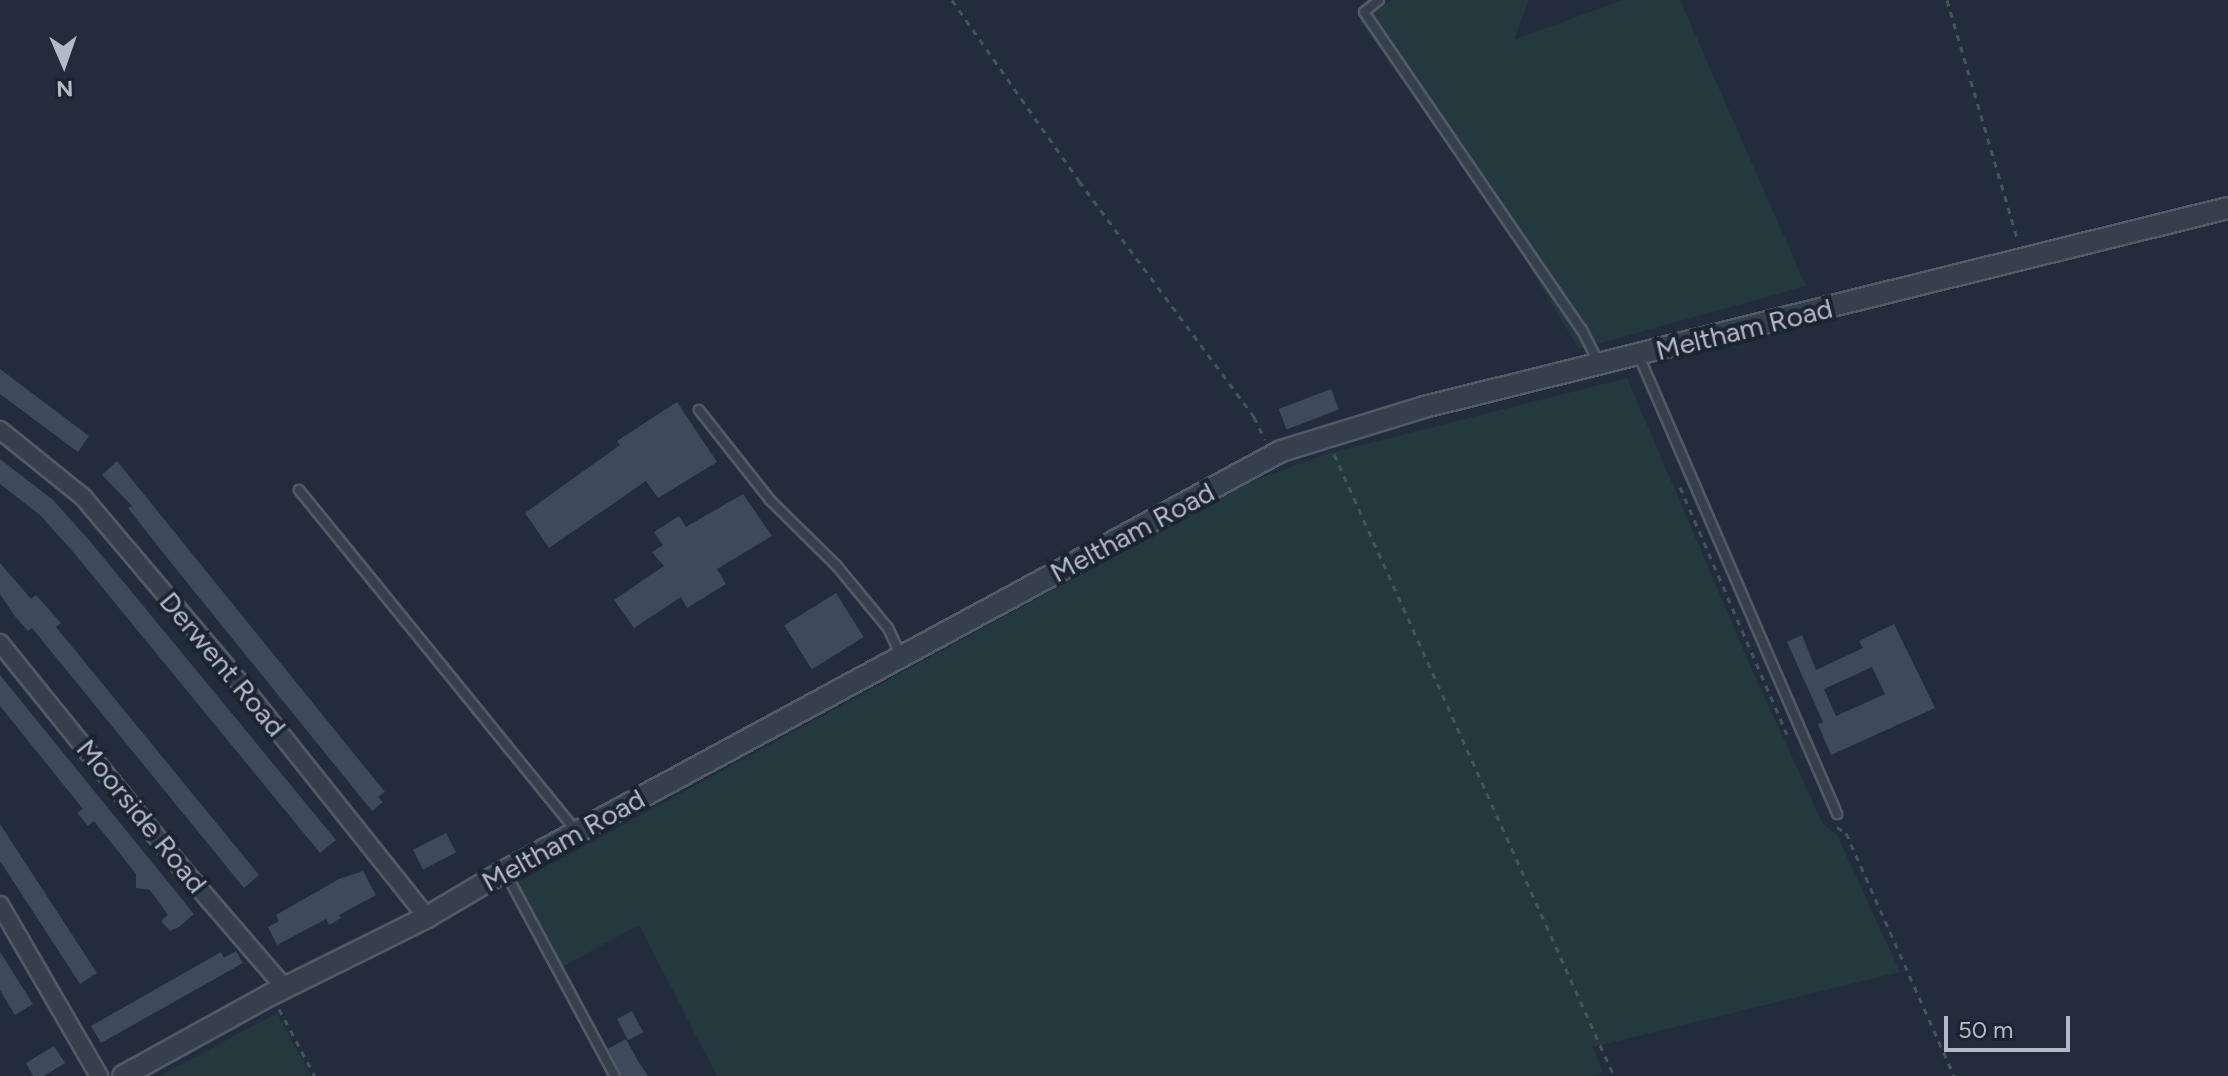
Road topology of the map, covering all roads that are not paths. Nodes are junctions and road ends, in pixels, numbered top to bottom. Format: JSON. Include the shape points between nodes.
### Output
{"nodes":[{"id":1,"x":1379,"y":0,"type":"edge"},
{"id":2,"x":2228,"y":208,"type":"edge"},
{"id":3,"x":1638,"y":355,"type":"junction"},
{"id":4,"x":1599,"y":364,"type":"junction"},
{"id":5,"x":699,"y":410,"type":"dead end"},
{"id":6,"x":0,"y":430,"type":"edge"},
{"id":7,"x":299,"y":490,"type":"dead end"},
{"id":8,"x":0,"y":643,"type":"edge"},
{"id":9,"x":901,"y":656,"type":"junction"},
{"id":10,"x":1837,"y":814,"type":"dead end"},
{"id":11,"x":577,"y":832,"type":"junction"},
{"id":12,"x":505,"y":871,"type":"junction"},
{"id":13,"x":0,"y":905,"type":"edge"},
{"id":14,"x":427,"y":917,"type":"junction"},
{"id":15,"x":279,"y":991,"type":"junction"},
{"id":16,"x":99,"y":1076,"type":"edge"},
{"id":17,"x":123,"y":1076,"type":"edge"},
{"id":18,"x":615,"y":1076,"type":"edge"}],
"edges":[{"from":1,"to":4,"type":"lane","via":[[1364,12],[1582,330]]},
{"from":2,"to":3,"type":"street","name":"Meltham Road"},
{"from":3,"to":4,"type":"street","name":"Meltham Road"},
{"from":3,"to":10,"type":"lane"},
{"from":4,"to":9,"type":"street","name":"Meltham Road","via":[[1326,436],[1273,455]]},
{"from":5,"to":9,"type":"lane","via":[[770,500],[845,575],[888,628]]},
{"from":6,"to":14,"type":"street","name":"Derwent Road","via":[[83,497]]},
{"from":7,"to":11,"type":"lane"},
{"from":8,"to":15,"type":"street","name":"Moorside Road"},
{"from":9,"to":11,"type":"street","name":"Meltham Road"},
{"from":11,"to":12,"type":"street","name":"Meltham Road"},
{"from":12,"to":14,"type":"street","name":"Meltham Road"},
{"from":12,"to":18,"type":"lane"},
{"from":13,"to":16,"type":"street"},
{"from":14,"to":15,"type":"street","name":"Meltham Road"},
{"from":15,"to":17,"type":"street","name":"Meltham Road"}]}
